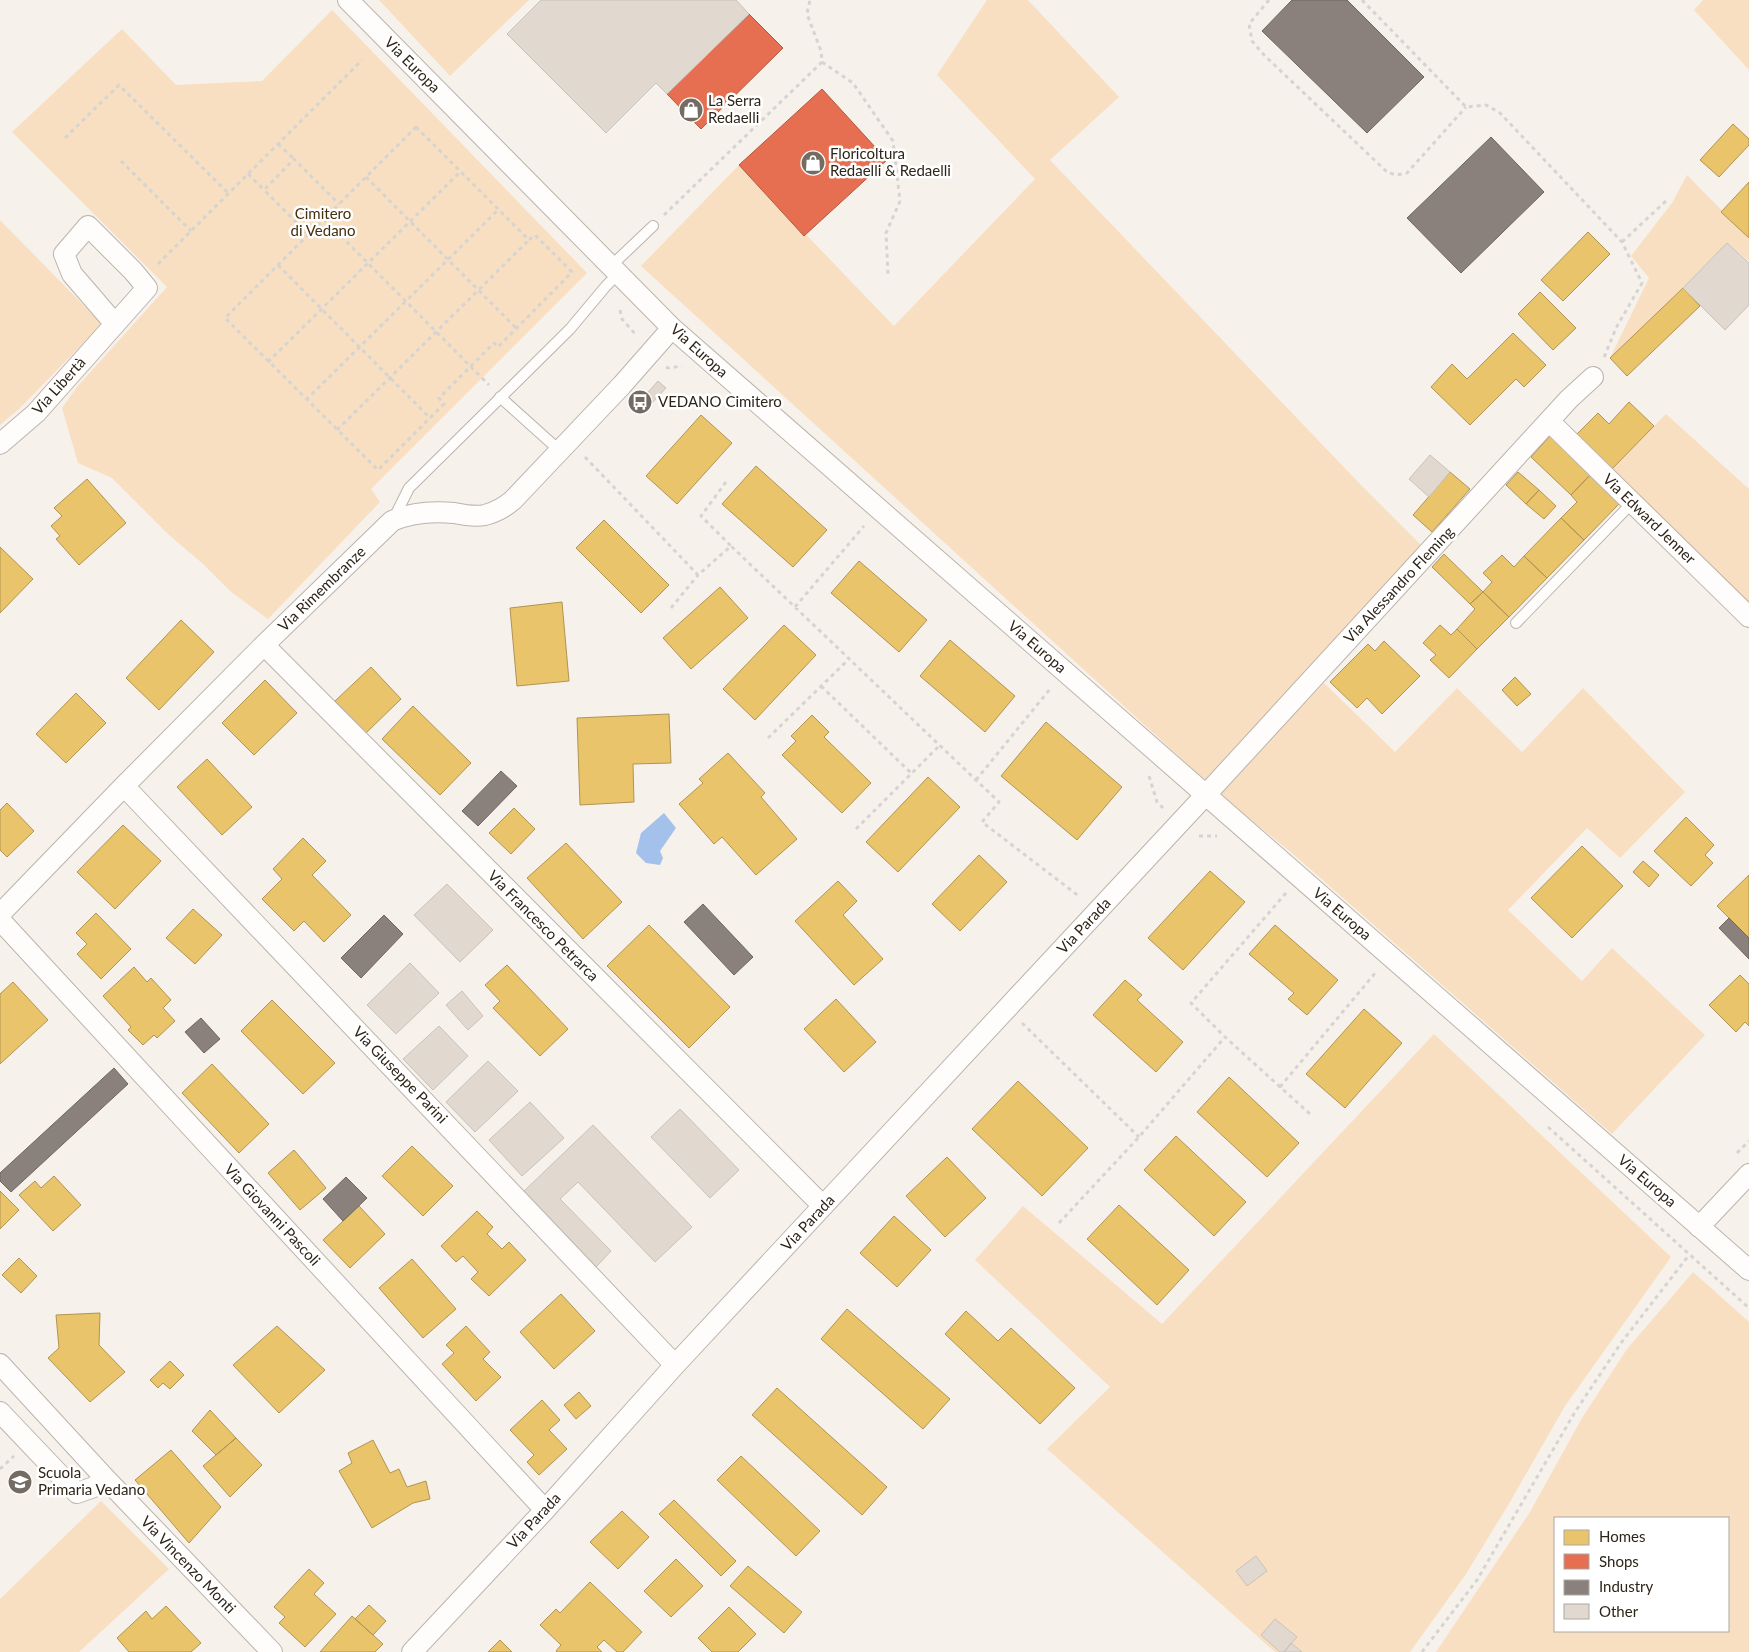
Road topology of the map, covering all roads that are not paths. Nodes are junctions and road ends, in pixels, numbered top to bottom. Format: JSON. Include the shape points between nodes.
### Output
{"nodes":[{"id":1,"x":348,"y":0,"type":"edge"},
{"id":2,"x":653,"y":226,"type":"road end"},
{"id":3,"x":615,"y":270,"type":"junction"},
{"id":4,"x":115,"y":324,"type":"junction"},
{"id":5,"x":672,"y":328,"type":"junction"},
{"id":6,"x":1593,"y":376,"type":"road end"},
{"id":7,"x":500,"y":397,"type":"junction"},
{"id":8,"x":1549,"y":421,"type":"junction"},
{"id":9,"x":0,"y":444,"type":"edge"},
{"id":10,"x":564,"y":445,"type":"junction"},
{"id":11,"x":1632,"y":503,"type":"junction"},
{"id":12,"x":392,"y":522,"type":"junction"},
{"id":13,"x":1749,"y":617,"type":"edge"},
{"id":14,"x":1516,"y":623,"type":"dead end"},
{"id":15,"x":264,"y":645,"type":"junction"},
{"id":16,"x":124,"y":786,"type":"junction"},
{"id":17,"x":1206,"y":794,"type":"junction"},
{"id":18,"x":0,"y":914,"type":"edge"},
{"id":19,"x":0,"y":920,"type":"edge"},
{"id":20,"x":1749,"y":1174,"type":"edge"},
{"id":21,"x":823,"y":1206,"type":"junction"},
{"id":22,"x":1699,"y":1227,"type":"junction"},
{"id":23,"x":1749,"y":1270,"type":"edge"},
{"id":24,"x":0,"y":1364,"type":"edge"},
{"id":25,"x":675,"y":1365,"type":"junction"},
{"id":26,"x":0,"y":1412,"type":"edge"},
{"id":27,"x":105,"y":1478,"type":"junction"},
{"id":28,"x":545,"y":1510,"type":"junction"},
{"id":29,"x":272,"y":1652,"type":"edge"},
{"id":30,"x":412,"y":1652,"type":"edge"}],
"edges":[{"from":1,"to":3,"type":"street","name":"Via Europa"},
{"from":2,"to":3,"type":"lane"},
{"from":3,"to":5,"type":"street","name":"Via Europa"},
{"from":3,"to":7,"type":"lane","via":[[606,286],[570,329]]},
{"from":4,"to":4,"type":"street","name":"Via Libertà","via":[[72,274],[64,254],[88,226],[147,288]]},
{"from":4,"to":9,"type":"street","name":"Via Libertà","via":[[36,413]]},
{"from":5,"to":10,"type":"street","name":"Via Rimembranze"},
{"from":5,"to":17,"type":"street","name":"Via Europa"},
{"from":6,"to":8,"type":"street","name":"Via Alessandro Fleming"},
{"from":7,"to":10,"type":"lane"},
{"from":7,"to":12,"type":"lane","via":[[409,488]]},
{"from":8,"to":11,"type":"street","name":"Via Edward Jenner"},
{"from":8,"to":17,"type":"street","name":"Via Alessandro Fleming"},
{"from":10,"to":12,"type":"street","name":"Via Rimembranze","via":[[513,500],[496,511],[474,516],[423,513],[403,516]]},
{"from":11,"to":13,"type":"street","name":"Via Edward Jenner"},
{"from":11,"to":14,"type":"lane"},
{"from":12,"to":15,"type":"street","name":"Via Rimembranze"},
{"from":15,"to":16,"type":"street","name":"Via Rimembranze"},
{"from":15,"to":21,"type":"street","name":"Via Francesco Petrarca"},
{"from":16,"to":18,"type":"street","name":"Via Rimembranze"},
{"from":16,"to":25,"type":"street","name":"Via Giuseppe Parini"},
{"from":17,"to":21,"type":"street","name":"Via Parada"},
{"from":17,"to":22,"type":"street","name":"Via Europa"},
{"from":19,"to":28,"type":"street","name":"Via Giovanni Pascoli"},
{"from":20,"to":22,"type":"street"},
{"from":21,"to":25,"type":"street","name":"Via Parada"},
{"from":22,"to":23,"type":"street","name":"Via Europa"},
{"from":24,"to":27,"type":"street","name":"Via Vincenzo Monti"},
{"from":25,"to":28,"type":"street","name":"Via Parada"},
{"from":26,"to":27,"type":"street","via":[[77,1493],[94,1487]]},
{"from":27,"to":29,"type":"street","name":"Via Vincenzo Monti"},
{"from":28,"to":30,"type":"street","name":"Via Parada"}]}
